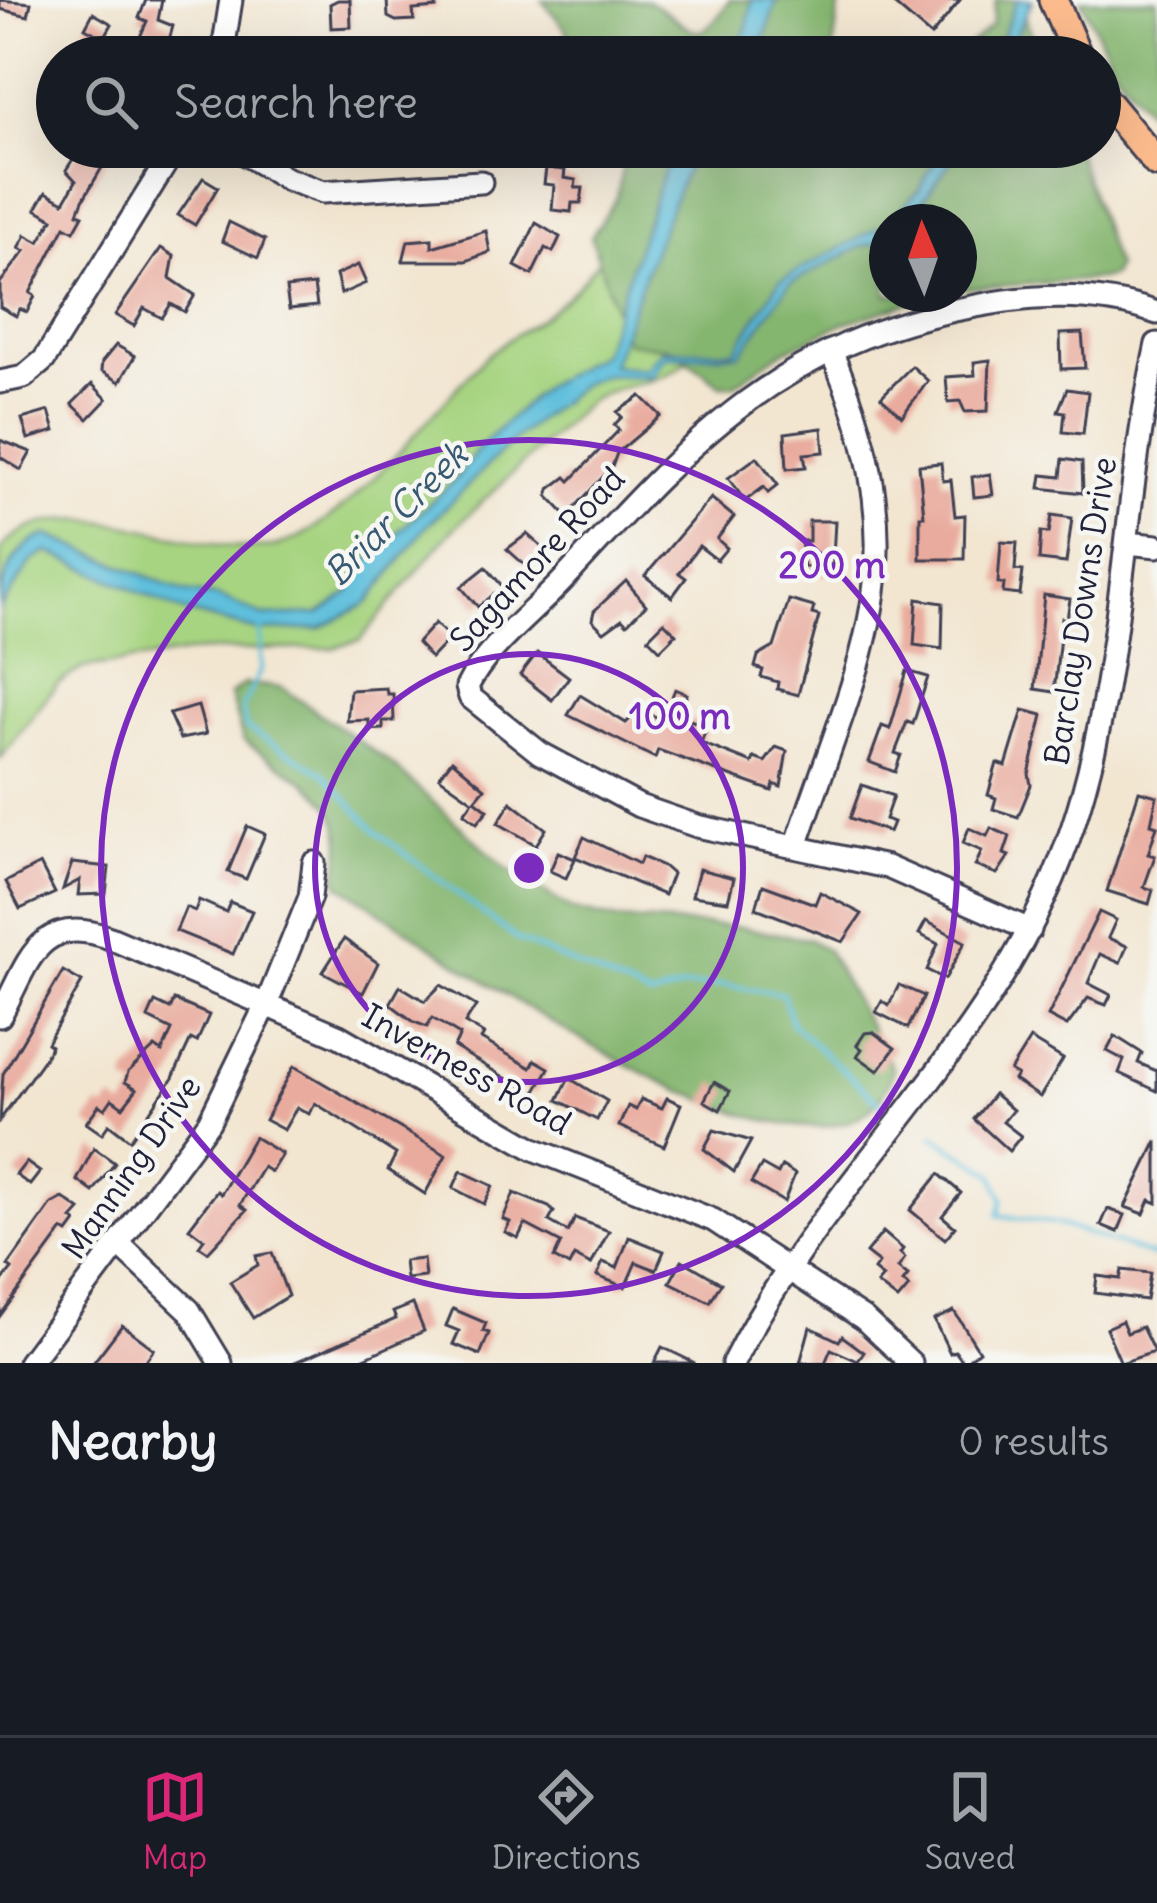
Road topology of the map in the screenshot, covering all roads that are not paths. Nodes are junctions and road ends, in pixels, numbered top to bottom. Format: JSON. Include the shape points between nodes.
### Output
{"nodes":[{"id":1,"x":231,"y":0,"type":"edge"},
{"id":2,"x":1054,"y":0,"type":"edge"},
{"id":3,"x":225,"y":36,"type":"edge"},
{"id":4,"x":1069,"y":36,"type":"edge"},
{"id":5,"x":1121,"y":120,"type":"edge"},
{"id":6,"x":1157,"y":163,"type":"edge"},
{"id":7,"x":163,"y":168,"type":"edge"},
{"id":8,"x":268,"y":168,"type":"edge"},
{"id":9,"x":481,"y":182,"type":"dead end"},
{"id":10,"x":1157,"y":314,"type":"edge"},
{"id":11,"x":1157,"y":344,"type":"edge"},
{"id":12,"x":831,"y":351,"type":"junction"},
{"id":13,"x":0,"y":382,"type":"edge"},
{"id":14,"x":1126,"y":543,"type":"junction"},
{"id":15,"x":1157,"y":546,"type":"edge"},
{"id":16,"x":796,"y":846,"type":"junction"},
{"id":17,"x":314,"y":863,"type":"dead end"},
{"id":18,"x":1030,"y":930,"type":"junction"},
{"id":19,"x":267,"y":1003,"type":"junction"},
{"id":20,"x":0,"y":1016,"type":"edge"},
{"id":21,"x":120,"y":1245,"type":"junction"},
{"id":22,"x":788,"y":1268,"type":"junction"},
{"id":23,"x":29,"y":1363,"type":"edge"},
{"id":24,"x":221,"y":1363,"type":"edge"},
{"id":25,"x":733,"y":1363,"type":"edge"},
{"id":26,"x":911,"y":1363,"type":"edge"}],
"edges":[{"from":1,"to":3,"type":"street"},
{"from":2,"to":4,"type":"main road"},
{"from":5,"to":6,"type":"main road"},
{"from":7,"to":13,"type":"street","via":[[44,360]]},
{"from":8,"to":9,"type":"street","via":[[323,192]]},
{"from":10,"to":12,"type":"street","name":"Sagamore Road","via":[[1102,298],[1005,301],[910,320]]},
{"from":11,"to":14,"type":"street","name":"Barclay Downs Drive"},
{"from":12,"to":16,"type":"street","via":[[872,471],[877,580],[864,654]]},
{"from":12,"to":16,"type":"street","name":"Sagamore Road","via":[[764,386],[686,447],[467,687],[531,748],[608,792],[677,820]]},
{"from":14,"to":15,"type":"street"},
{"from":14,"to":18,"type":"street","name":"Barclay Downs Drive","via":[[1091,764]]},
{"from":16,"to":18,"type":"street","name":"Sagamore Road","via":[[894,869]]},
{"from":17,"to":19,"type":"street","name":"Manning Drive","via":[[310,896]]},
{"from":18,"to":22,"type":"street","name":"Barclay Downs Drive","via":[[950,1061]]},
{"from":19,"to":20,"type":"street","name":"Inverness Road","via":[[76,930],[35,948]]},
{"from":19,"to":21,"type":"street","name":"Manning Drive","via":[[209,1122]]},
{"from":19,"to":22,"type":"street","name":"Inverness Road","via":[[357,1045],[516,1140],[713,1220]]},
{"from":21,"to":23,"type":"street","name":"Manning Drive"},
{"from":21,"to":24,"type":"street","via":[[190,1310]]},
{"from":22,"to":25,"type":"street","name":"Barclay Downs Drive"},
{"from":22,"to":26,"type":"street","name":"Inverness Road","via":[[878,1329]]}]}
